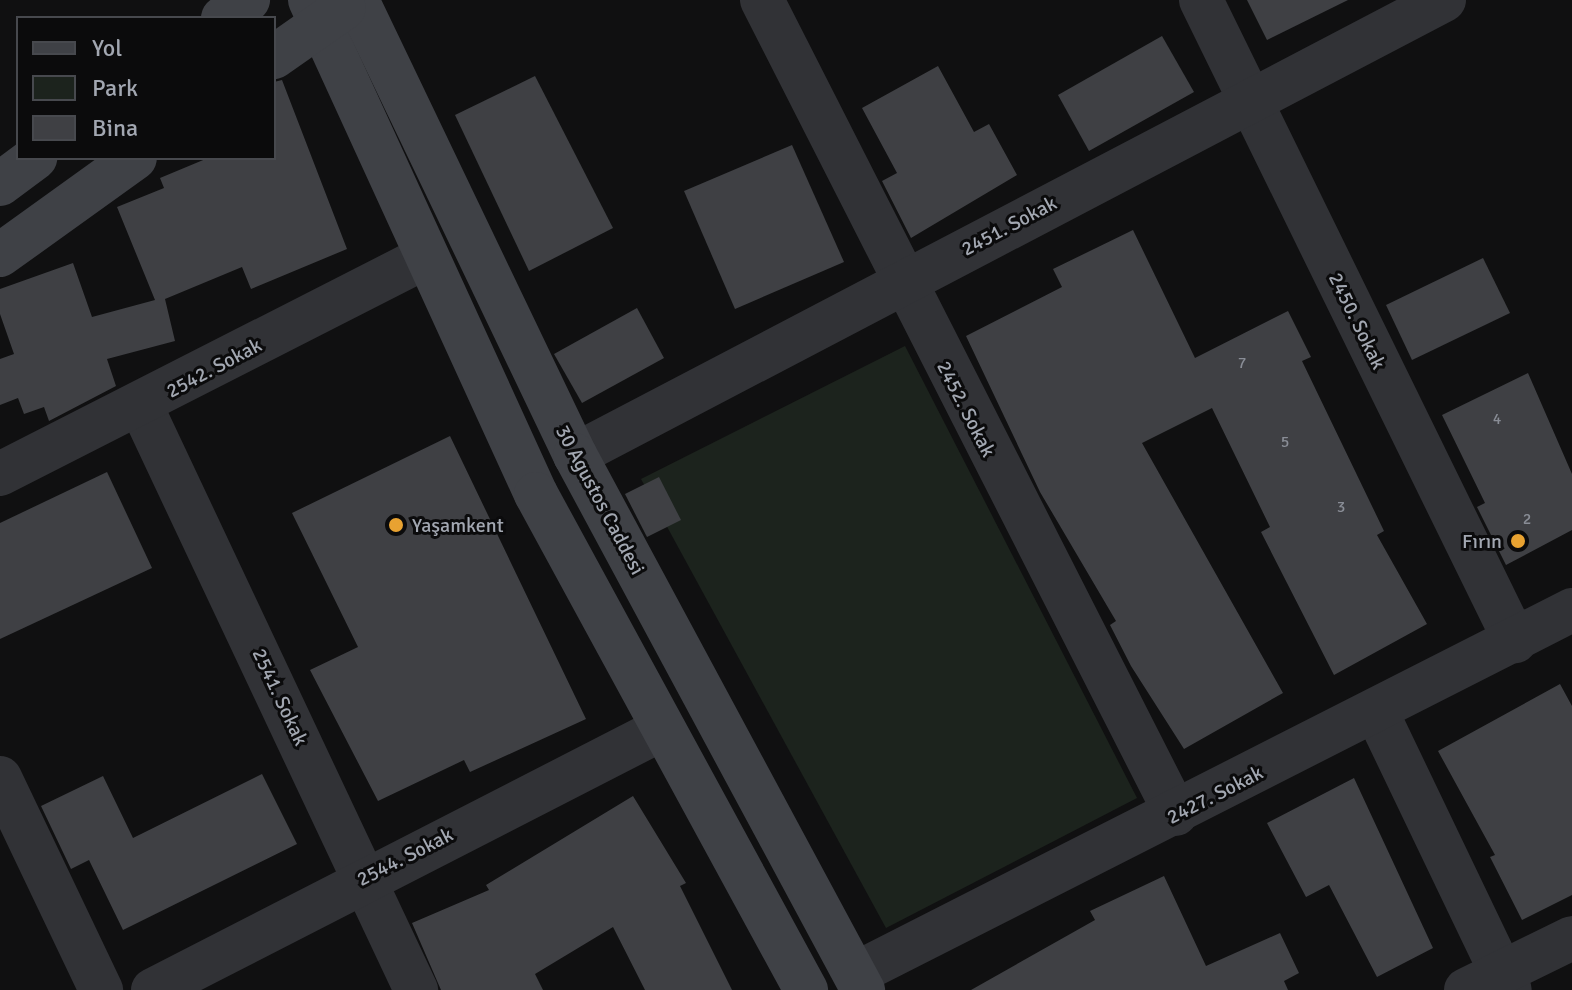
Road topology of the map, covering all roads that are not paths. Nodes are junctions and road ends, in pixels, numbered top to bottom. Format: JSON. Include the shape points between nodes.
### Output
{"nodes":[{"id":1,"x":248,"y":0,"type":"edge"},
{"id":2,"x":762,"y":0,"type":"edge"},
{"id":3,"x":1201,"y":0,"type":"edge"},
{"id":4,"x":1444,"y":0,"type":"edge"},
{"id":5,"x":336,"y":6,"type":"edge"},
{"id":6,"x":226,"y":16,"type":"edge"},
{"id":7,"x":276,"y":55,"type":"edge"},
{"id":8,"x":1247,"y":99,"type":"junction"},
{"id":9,"x":32,"y":160,"type":"edge"},
{"id":10,"x":132,"y":160,"type":"edge"},
{"id":11,"x":0,"y":184,"type":"edge"},
{"id":12,"x":0,"y":255,"type":"edge"},
{"id":13,"x":425,"y":257,"type":"junction"},
{"id":14,"x":901,"y":283,"type":"junction"},
{"id":15,"x":141,"y":406,"type":"junction"},
{"id":16,"x":575,"y":455,"type":"junction"},
{"id":17,"x":0,"y":474,"type":"edge"},
{"id":18,"x":1572,"y":610,"type":"edge"},
{"id":19,"x":1515,"y":641,"type":"junction"},
{"id":20,"x":1377,"y":713,"type":"junction"},
{"id":21,"x":660,"y":730,"type":"junction"},
{"id":22,"x":0,"y":778,"type":"edge"},
{"id":23,"x":1176,"y":814,"type":"junction"},
{"id":24,"x":365,"y":877,"type":"junction"},
{"id":25,"x":1572,"y":938,"type":"edge"},
{"id":26,"x":859,"y":982,"type":"edge"},
{"id":27,"x":1492,"y":984,"type":"edge"},
{"id":28,"x":101,"y":990,"type":"edge"},
{"id":29,"x":153,"y":990,"type":"edge"},
{"id":30,"x":416,"y":990,"type":"edge"},
{"id":31,"x":806,"y":990,"type":"edge"}],
"edges":[{"from":1,"to":6,"type":"main road"},
{"from":2,"to":14,"type":"street","name":"2452. Sokak"},
{"from":3,"to":8,"type":"street","name":"2450. Sokak"},
{"from":4,"to":8,"type":"street","name":"2451. Sokak"},
{"from":5,"to":7,"type":"main road"},
{"from":5,"to":13,"type":"main road"},
{"from":5,"to":16,"type":"main road","name":"30 Agustos Caddesi"},
{"from":8,"to":14,"type":"street","name":"2451. Sokak"},
{"from":8,"to":19,"type":"street","name":"2450. Sokak"},
{"from":9,"to":11,"type":"main road"},
{"from":10,"to":12,"type":"main road"},
{"from":13,"to":15,"type":"street","name":"2542. Sokak"},
{"from":13,"to":21,"type":"main road","via":[[536,494]]},
{"from":14,"to":16,"type":"street","name":"2451. Sokak"},
{"from":14,"to":23,"type":"street","name":"2452. Sokak"},
{"from":15,"to":17,"type":"street","name":"2542. Sokak"},
{"from":15,"to":24,"type":"street","name":"2541. Sokak"},
{"from":16,"to":26,"type":"main road","name":"30 Agustos Caddesi"},
{"from":18,"to":19,"type":"street","name":"2427. Sokak"},
{"from":19,"to":20,"type":"street","name":"2427. Sokak"},
{"from":20,"to":23,"type":"street","name":"2427. Sokak"},
{"from":20,"to":27,"type":"street"},
{"from":21,"to":24,"type":"street","name":"2544. Sokak"},
{"from":21,"to":31,"type":"main road"},
{"from":22,"to":28,"type":"street"},
{"from":23,"to":26,"type":"street","name":"2427. Sokak"},
{"from":24,"to":29,"type":"street","name":"2544. Sokak"},
{"from":24,"to":30,"type":"street","name":"2541. Sokak"},
{"from":25,"to":27,"type":"street"}]}
